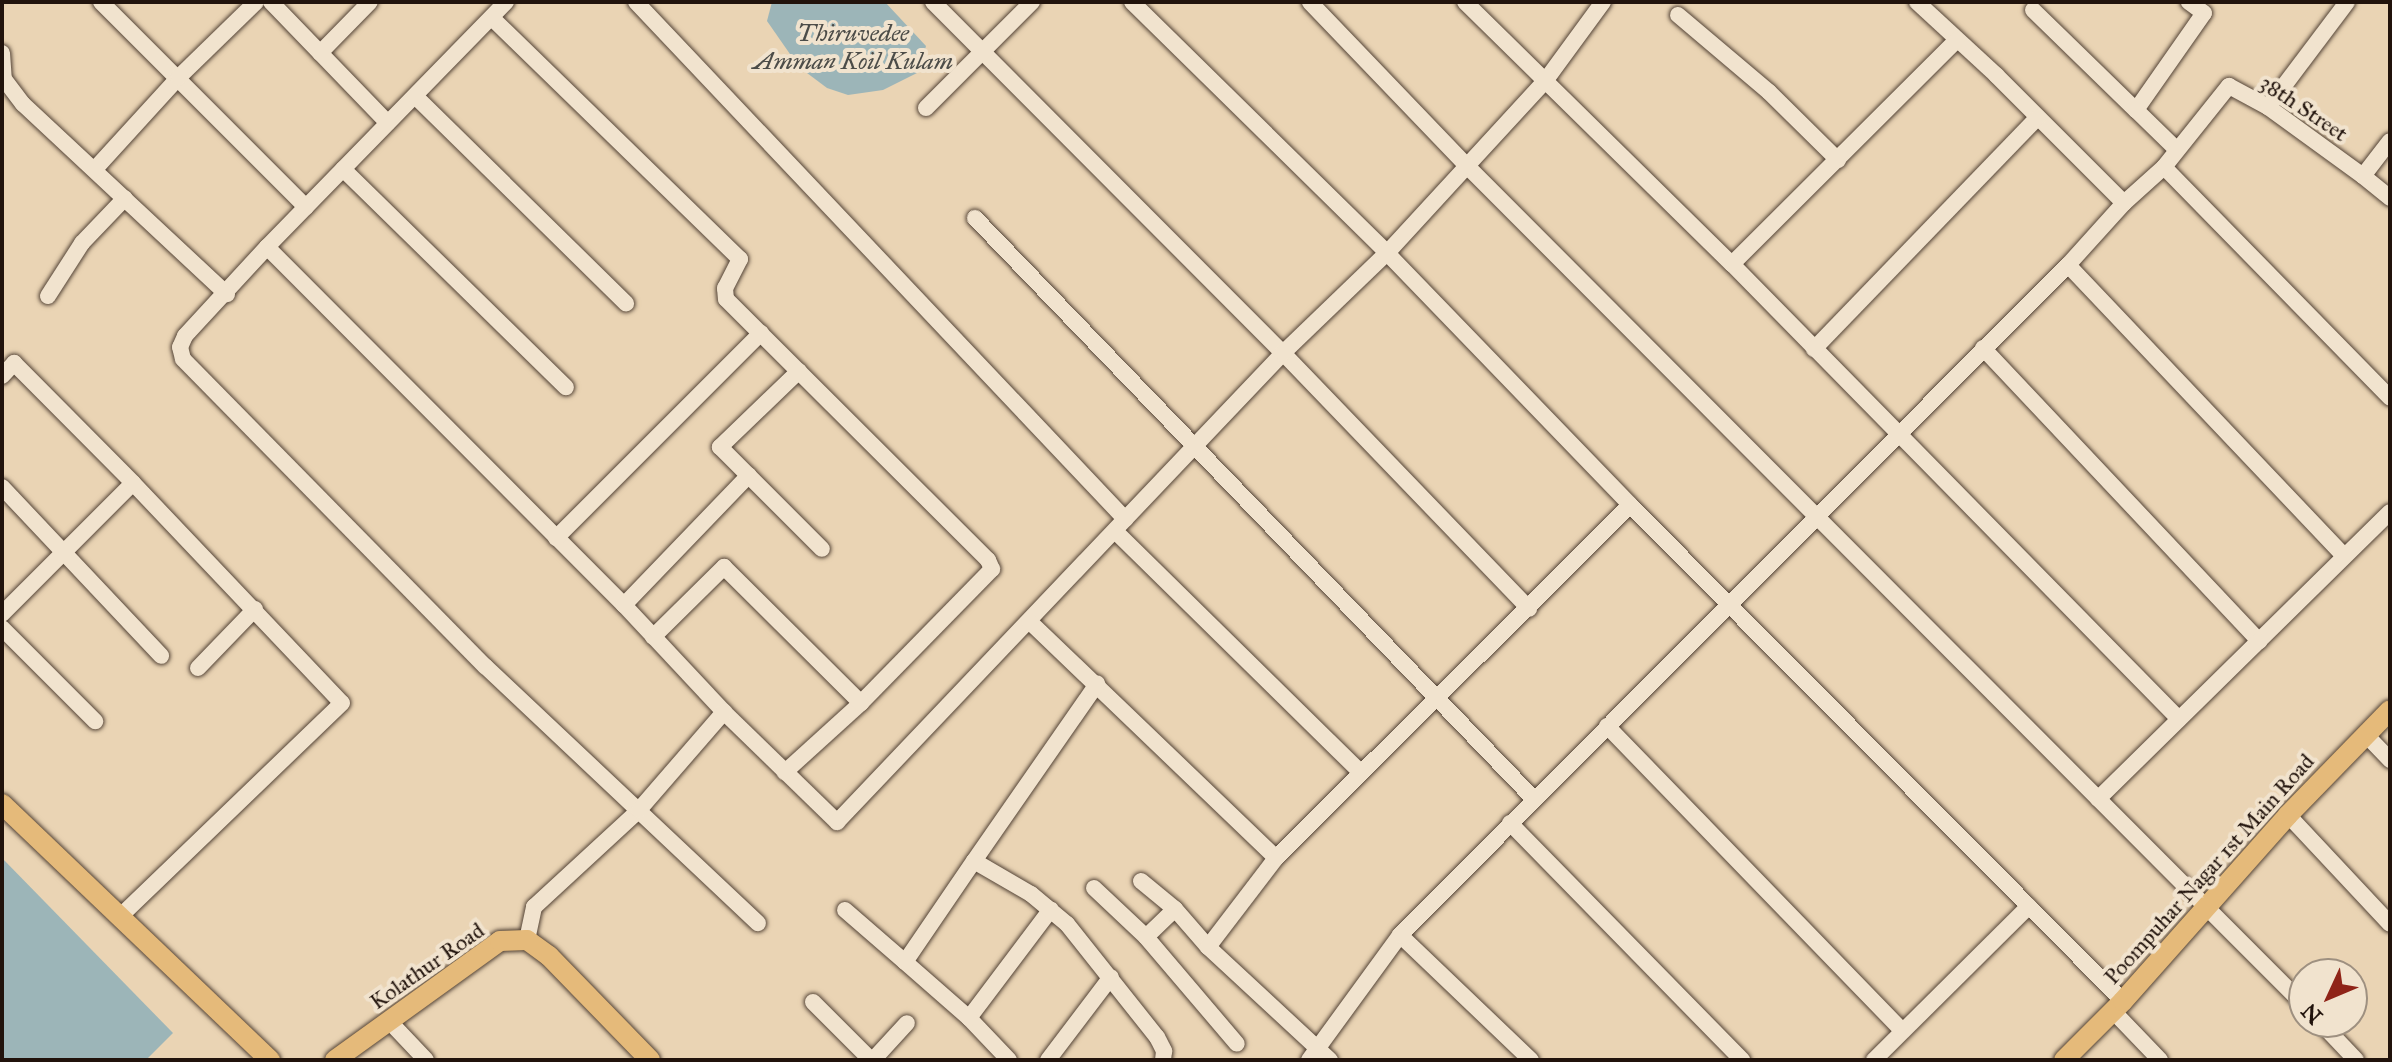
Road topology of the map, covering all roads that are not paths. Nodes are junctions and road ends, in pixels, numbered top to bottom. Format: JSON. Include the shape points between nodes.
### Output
{"nodes":[{"id":1,"x":101,"y":2,"type":"edge"},
{"id":2,"x":256,"y":2,"type":"edge"},
{"id":3,"x":271,"y":2,"type":"edge"},
{"id":4,"x":370,"y":2,"type":"edge"},
{"id":5,"x":506,"y":2,"type":"edge"},
{"id":6,"x":636,"y":2,"type":"edge"},
{"id":7,"x":933,"y":2,"type":"edge"},
{"id":8,"x":1032,"y":2,"type":"edge"},
{"id":9,"x":1132,"y":2,"type":"edge"},
{"id":10,"x":1465,"y":2,"type":"edge"},
{"id":11,"x":1603,"y":2,"type":"edge"},
{"id":12,"x":1917,"y":2,"type":"edge"},
{"id":13,"x":2189,"y":2,"type":"edge"},
{"id":14,"x":2347,"y":2,"type":"edge"},
{"id":15,"x":1319,"y":5,"type":"edge"},
{"id":16,"x":2208,"y":8,"type":"edge"},
{"id":17,"x":2033,"y":10,"type":"dead end"},
{"id":18,"x":1678,"y":15,"type":"dead end"},
{"id":19,"x":492,"y":18,"type":"junction"},
{"id":20,"x":1957,"y":40,"type":"junction"},
{"id":21,"x":980,"y":52,"type":"junction"},
{"id":22,"x":2,"y":53,"type":"edge"},
{"id":23,"x":320,"y":53,"type":"junction"},
{"id":24,"x":179,"y":77,"type":"junction"},
{"id":25,"x":3,"y":80,"type":"edge"},
{"id":26,"x":1546,"y":80,"type":"junction"},
{"id":27,"x":415,"y":96,"type":"junction"},
{"id":28,"x":2268,"y":107,"type":"junction"},
{"id":29,"x":926,"y":108,"type":"dead end"},
{"id":30,"x":2136,"y":110,"type":"junction"},
{"id":31,"x":2038,"y":117,"type":"junction"},
{"id":32,"x":388,"y":123,"type":"junction"},
{"id":33,"x":2390,"y":141,"type":"edge"},
{"id":34,"x":2177,"y":150,"type":"junction"},
{"id":35,"x":1838,"y":160,"type":"junction"},
{"id":36,"x":1467,"y":166,"type":"junction"},
{"id":37,"x":2164,"y":167,"type":"junction"},
{"id":38,"x":95,"y":169,"type":"junction"},
{"id":39,"x":343,"y":169,"type":"junction"},
{"id":40,"x":2363,"y":176,"type":"junction"},
{"id":41,"x":125,"y":198,"type":"junction"},
{"id":42,"x":2390,"y":198,"type":"edge"},
{"id":43,"x":2124,"y":203,"type":"junction"},
{"id":44,"x":306,"y":207,"type":"junction"},
{"id":45,"x":975,"y":218,"type":"dead end"},
{"id":46,"x":267,"y":247,"type":"junction"},
{"id":47,"x":1387,"y":253,"type":"junction"},
{"id":48,"x":1732,"y":264,"type":"junction"},
{"id":49,"x":2068,"y":265,"type":"junction"},
{"id":50,"x":227,"y":294,"type":"junction"},
{"id":51,"x":48,"y":296,"type":"dead end"},
{"id":52,"x":626,"y":303,"type":"dead end"},
{"id":53,"x":761,"y":333,"type":"junction"},
{"id":54,"x":1983,"y":348,"type":"junction"},
{"id":55,"x":1814,"y":349,"type":"junction"},
{"id":56,"x":1283,"y":353,"type":"junction"},
{"id":57,"x":799,"y":371,"type":"junction"},
{"id":58,"x":2,"y":376,"type":"edge"},
{"id":59,"x":566,"y":387,"type":"dead end"},
{"id":60,"x":2390,"y":398,"type":"edge"},
{"id":61,"x":1897,"y":436,"type":"junction"},
{"id":62,"x":1193,"y":447,"type":"junction"},
{"id":63,"x":749,"y":475,"type":"junction"},
{"id":64,"x":133,"y":483,"type":"junction"},
{"id":65,"x":2,"y":487,"type":"edge"},
{"id":66,"x":1630,"y":505,"type":"junction"},
{"id":67,"x":2390,"y":512,"type":"edge"},
{"id":68,"x":1817,"y":516,"type":"junction"},
{"id":69,"x":1120,"y":525,"type":"junction"},
{"id":70,"x":556,"y":538,"type":"junction"},
{"id":71,"x":822,"y":549,"type":"dead end"},
{"id":72,"x":62,"y":552,"type":"junction"},
{"id":73,"x":2344,"y":556,"type":"junction"},
{"id":74,"x":1728,"y":604,"type":"junction"},
{"id":75,"x":624,"y":605,"type":"junction"},
{"id":76,"x":255,"y":609,"type":"junction"},
{"id":77,"x":1529,"y":609,"type":"junction"},
{"id":78,"x":2,"y":614,"type":"edge"},
{"id":79,"x":1029,"y":621,"type":"junction"},
{"id":80,"x":2,"y":628,"type":"edge"},
{"id":81,"x":653,"y":637,"type":"junction"},
{"id":82,"x":2259,"y":641,"type":"junction"},
{"id":83,"x":161,"y":656,"type":"dead end"},
{"id":84,"x":198,"y":668,"type":"dead end"},
{"id":85,"x":1097,"y":684,"type":"junction"},
{"id":86,"x":1437,"y":697,"type":"junction"},
{"id":87,"x":861,"y":703,"type":"junction"},
{"id":88,"x":2390,"y":710,"type":"edge"},
{"id":89,"x":724,"y":712,"type":"junction"},
{"id":90,"x":2179,"y":719,"type":"junction"},
{"id":91,"x":95,"y":721,"type":"dead end"},
{"id":92,"x":1607,"y":726,"type":"junction"},
{"id":93,"x":2366,"y":735,"type":"junction"},
{"id":94,"x":2390,"y":760,"type":"edge"},
{"id":95,"x":785,"y":772,"type":"junction"},
{"id":96,"x":1361,"y":773,"type":"junction"},
{"id":97,"x":1534,"y":799,"type":"junction"},
{"id":98,"x":2098,"y":799,"type":"junction"},
{"id":99,"x":2,"y":804,"type":"edge"},
{"id":100,"x":639,"y":810,"type":"junction"},
{"id":101,"x":2288,"y":815,"type":"junction"},
{"id":102,"x":1510,"y":823,"type":"junction"},
{"id":103,"x":1276,"y":858,"type":"junction"},
{"id":104,"x":974,"y":861,"type":"junction"},
{"id":105,"x":1141,"y":881,"type":"dead end"},
{"id":106,"x":1094,"y":888,"type":"dead end"},
{"id":107,"x":2029,"y":906,"type":"junction"},
{"id":108,"x":2208,"y":908,"type":"junction"},
{"id":109,"x":1051,"y":909,"type":"junction"},
{"id":110,"x":1175,"y":909,"type":"junction"},
{"id":111,"x":845,"y":910,"type":"dead end"},
{"id":112,"x":120,"y":917,"type":"junction"},
{"id":113,"x":758,"y":923,"type":"dead end"},
{"id":114,"x":2390,"y":924,"type":"edge"},
{"id":115,"x":1400,"y":935,"type":"junction"},
{"id":116,"x":1146,"y":937,"type":"junction"},
{"id":117,"x":527,"y":940,"type":"junction"},
{"id":118,"x":1208,"y":947,"type":"junction"},
{"id":119,"x":905,"y":962,"type":"junction"},
{"id":120,"x":1111,"y":977,"type":"junction"},
{"id":121,"x":2288,"y":989,"type":"edge"},
{"id":122,"x":813,"y":1002,"type":"dead end"},
{"id":123,"x":2118,"y":1006,"type":"junction"},
{"id":124,"x":969,"y":1018,"type":"junction"},
{"id":125,"x":390,"y":1022,"type":"junction"},
{"id":126,"x":907,"y":1023,"type":"dead end"},
{"id":127,"x":1902,"y":1030,"type":"junction"},
{"id":128,"x":2335,"y":1038,"type":"edge"},
{"id":129,"x":1237,"y":1044,"type":"dead end"},
{"id":130,"x":1319,"y":1056,"type":"edge"},
{"id":131,"x":270,"y":1060,"type":"edge"},
{"id":132,"x":335,"y":1060,"type":"edge"},
{"id":133,"x":426,"y":1060,"type":"edge"},
{"id":134,"x":650,"y":1060,"type":"edge"},
{"id":135,"x":872,"y":1060,"type":"edge"},
{"id":136,"x":1009,"y":1060,"type":"edge"},
{"id":137,"x":1048,"y":1060,"type":"edge"},
{"id":138,"x":1163,"y":1060,"type":"edge"},
{"id":139,"x":1531,"y":1060,"type":"edge"},
{"id":140,"x":1742,"y":1060,"type":"edge"},
{"id":141,"x":1874,"y":1060,"type":"edge"},
{"id":142,"x":2064,"y":1060,"type":"edge"},
{"id":143,"x":2160,"y":1060,"type":"edge"},
{"id":144,"x":2356,"y":1060,"type":"edge"}],
"edges":[{"from":1,"to":24,"type":"street"},
{"from":2,"to":24,"type":"street"},
{"from":3,"to":23,"type":"street"},
{"from":4,"to":23,"type":"street"},
{"from":5,"to":19,"type":"street"},
{"from":6,"to":69,"type":"street"},
{"from":7,"to":21,"type":"street"},
{"from":8,"to":21,"type":"street"},
{"from":9,"to":47,"type":"street"},
{"from":10,"to":26,"type":"street"},
{"from":11,"to":26,"type":"street"},
{"from":12,"to":20,"type":"street"},
{"from":13,"to":16,"type":"street"},
{"from":14,"to":28,"type":"street"},
{"from":15,"to":36,"type":"street"},
{"from":16,"to":30,"type":"street"},
{"from":17,"to":30,"type":"street"},
{"from":18,"to":35,"type":"street","via":[[1769,92]]},
{"from":19,"to":27,"type":"street"},
{"from":19,"to":53,"type":"street","via":[[740,259],[725,288],[726,299]]},
{"from":20,"to":31,"type":"street"},
{"from":20,"to":35,"type":"street"},
{"from":21,"to":29,"type":"street"},
{"from":21,"to":56,"type":"street"},
{"from":22,"to":25,"type":"street"},
{"from":23,"to":32,"type":"street"},
{"from":24,"to":38,"type":"street"},
{"from":24,"to":44,"type":"street"},
{"from":25,"to":38,"type":"street","via":[[52,134]]},
{"from":26,"to":36,"type":"street"},
{"from":26,"to":48,"type":"street"},
{"from":27,"to":32,"type":"street"},
{"from":27,"to":52,"type":"street"},
{"from":28,"to":34,"type":"street","name":"38th Street","via":[[2229,86]]},
{"from":28,"to":40,"type":"street","name":"38th Street"},
{"from":30,"to":34,"type":"street"},
{"from":31,"to":43,"type":"street"},
{"from":31,"to":55,"type":"street"},
{"from":32,"to":39,"type":"street"},
{"from":33,"to":40,"type":"street"},
{"from":34,"to":37,"type":"street","name":"38th Street"},
{"from":35,"to":48,"type":"street"},
{"from":36,"to":47,"type":"street"},
{"from":36,"to":68,"type":"street"},
{"from":37,"to":43,"type":"street","name":"38th Street"},
{"from":37,"to":60,"type":"street"},
{"from":38,"to":41,"type":"street"},
{"from":39,"to":44,"type":"street"},
{"from":39,"to":59,"type":"street"},
{"from":40,"to":42,"type":"street","name":"38th Street"},
{"from":41,"to":50,"type":"street"},
{"from":41,"to":51,"type":"street","via":[[82,243]]},
{"from":43,"to":49,"type":"street","name":"38th Street"},
{"from":44,"to":46,"type":"street"},
{"from":45,"to":62,"type":"street"},
{"from":46,"to":50,"type":"street"},
{"from":46,"to":70,"type":"street"},
{"from":47,"to":56,"type":"street"},
{"from":47,"to":66,"type":"street"},
{"from":48,"to":55,"type":"street"},
{"from":49,"to":54,"type":"street","name":"38th Street"},
{"from":49,"to":73,"type":"street"},
{"from":50,"to":100,"type":"street","via":[[185,336],[180,347],[183,359],[485,666]]},
{"from":53,"to":57,"type":"street"},
{"from":53,"to":70,"type":"street"},
{"from":54,"to":61,"type":"street","name":"38th Street"},
{"from":54,"to":82,"type":"street"},
{"from":55,"to":61,"type":"street"},
{"from":56,"to":62,"type":"street"},
{"from":56,"to":77,"type":"street"},
{"from":57,"to":63,"type":"street","via":[[720,447]]},
{"from":57,"to":87,"type":"street","via":[[992,569]]},
{"from":58,"to":64,"type":"street","via":[[14,363]]},
{"from":61,"to":68,"type":"street","name":"38th Street"},
{"from":61,"to":90,"type":"street"},
{"from":62,"to":69,"type":"street"},
{"from":62,"to":86,"type":"street"},
{"from":63,"to":71,"type":"street"},
{"from":63,"to":75,"type":"street"},
{"from":64,"to":72,"type":"street"},
{"from":64,"to":76,"type":"street"},
{"from":65,"to":72,"type":"street"},
{"from":66,"to":74,"type":"street"},
{"from":66,"to":77,"type":"street"},
{"from":67,"to":73,"type":"street"},
{"from":68,"to":74,"type":"street","name":"38th Street"},
{"from":68,"to":98,"type":"street"},
{"from":69,"to":79,"type":"street"},
{"from":69,"to":96,"type":"street"},
{"from":70,"to":75,"type":"street"},
{"from":72,"to":78,"type":"street"},
{"from":72,"to":83,"type":"street"},
{"from":73,"to":82,"type":"street"},
{"from":74,"to":92,"type":"street","name":"38th Street"},
{"from":74,"to":107,"type":"street"},
{"from":75,"to":81,"type":"street"},
{"from":76,"to":84,"type":"street"},
{"from":76,"to":112,"type":"street","via":[[342,703]]},
{"from":77,"to":86,"type":"street"},
{"from":79,"to":85,"type":"street"},
{"from":79,"to":95,"type":"street","via":[[837,822]]},
{"from":80,"to":91,"type":"street"},
{"from":81,"to":87,"type":"street","via":[[724,567]]},
{"from":81,"to":89,"type":"street"},
{"from":82,"to":90,"type":"street"},
{"from":85,"to":103,"type":"street"},
{"from":85,"to":104,"type":"street"},
{"from":86,"to":96,"type":"street"},
{"from":86,"to":97,"type":"street"},
{"from":87,"to":95,"type":"street"},
{"from":88,"to":93,"type":"main road","name":"Poompuhar Nagar 1st Main Road"},
{"from":89,"to":95,"type":"street"},
{"from":89,"to":100,"type":"street"},
{"from":90,"to":98,"type":"street"},
{"from":92,"to":97,"type":"street","name":"38th Street"},
{"from":92,"to":127,"type":"street"},
{"from":93,"to":94,"type":"street"},
{"from":93,"to":101,"type":"main road","name":"Poompuhar Nagar 1st Main Road"},
{"from":96,"to":103,"type":"street"},
{"from":97,"to":102,"type":"street","name":"38th Street"},
{"from":98,"to":108,"type":"street"},
{"from":99,"to":112,"type":"main road"},
{"from":100,"to":113,"type":"street"},
{"from":100,"to":117,"type":"street","via":[[534,907]]},
{"from":101,"to":108,"type":"main road","name":"Poompuhar Nagar 1st Main Road"},
{"from":101,"to":114,"type":"street"},
{"from":102,"to":115,"type":"street","name":"38th Street"},
{"from":102,"to":140,"type":"street"},
{"from":103,"to":118,"type":"street"},
{"from":104,"to":109,"type":"street"},
{"from":104,"to":119,"type":"street"},
{"from":105,"to":110,"type":"street"},
{"from":106,"to":116,"type":"street"},
{"from":107,"to":123,"type":"street"},
{"from":107,"to":127,"type":"street"},
{"from":108,"to":121,"type":"street"},
{"from":108,"to":123,"type":"main road","name":"Poompuhar Nagar 1st Main Road"},
{"from":109,"to":120,"type":"street"},
{"from":109,"to":124,"type":"street"},
{"from":110,"to":116,"type":"street"},
{"from":110,"to":118,"type":"street"},
{"from":111,"to":119,"type":"street"},
{"from":112,"to":131,"type":"main road"},
{"from":115,"to":130,"type":"street","name":"38th Street"},
{"from":115,"to":139,"type":"street"},
{"from":116,"to":129,"type":"street"},
{"from":117,"to":125,"type":"main road","name":"Kolathur Road","via":[[500,941]]},
{"from":117,"to":134,"type":"main road"},
{"from":118,"to":130,"type":"street"},
{"from":119,"to":124,"type":"street"},
{"from":120,"to":137,"type":"street"},
{"from":120,"to":138,"type":"street","via":[[1162,1044]]},
{"from":122,"to":135,"type":"street"},
{"from":123,"to":142,"type":"main road","name":"Poompuhar Nagar 1st Main Road"},
{"from":123,"to":143,"type":"street"},
{"from":124,"to":136,"type":"street"},
{"from":125,"to":132,"type":"main road","name":"Kolathur Road"},
{"from":125,"to":133,"type":"street"},
{"from":126,"to":135,"type":"street"},
{"from":127,"to":141,"type":"street"},
{"from":128,"to":144,"type":"street"}]}
